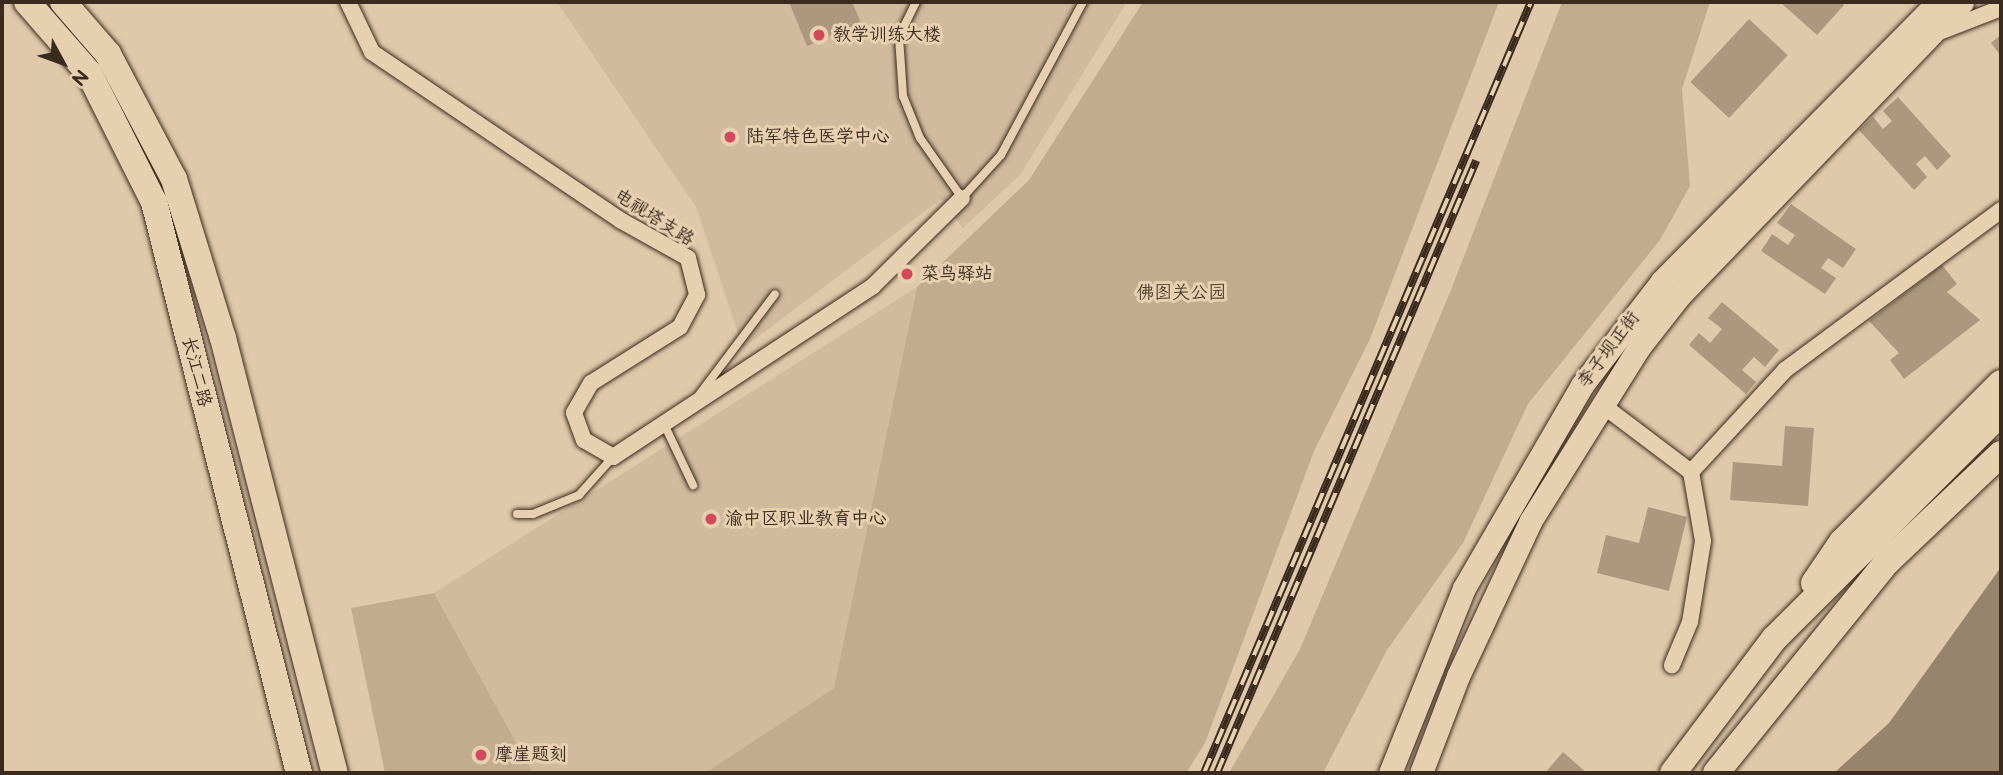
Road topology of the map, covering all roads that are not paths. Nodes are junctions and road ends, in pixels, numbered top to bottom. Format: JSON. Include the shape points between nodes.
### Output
{"nodes":[{"id":1,"x":27,"y":2,"type":"edge"},
{"id":2,"x":63,"y":2,"type":"edge"},
{"id":3,"x":348,"y":2,"type":"edge"},
{"id":4,"x":916,"y":2,"type":"edge"},
{"id":5,"x":1083,"y":2,"type":"edge"},
{"id":6,"x":1938,"y":2,"type":"edge"},
{"id":7,"x":1962,"y":2,"type":"edge"},
{"id":8,"x":2001,"y":8,"type":"edge"},
{"id":9,"x":1937,"y":33,"type":"junction"},
{"id":10,"x":962,"y":198,"type":"junction"},
{"id":11,"x":2001,"y":210,"type":"edge"},
{"id":12,"x":775,"y":294,"type":"dead end"},
{"id":13,"x":2001,"y":383,"type":"edge"},
{"id":14,"x":1601,"y":404,"type":"junction"},
{"id":15,"x":691,"y":406,"type":"junction"},
{"id":16,"x":2001,"y":413,"type":"edge"},
{"id":17,"x":664,"y":424,"type":"junction"},
{"id":18,"x":2001,"y":454,"type":"edge"},
{"id":19,"x":613,"y":457,"type":"junction"},
{"id":20,"x":1691,"y":472,"type":"junction"},
{"id":21,"x":2001,"y":474,"type":"edge"},
{"id":22,"x":693,"y":485,"type":"dead end"},
{"id":23,"x":517,"y":514,"type":"dead end"},
{"id":24,"x":1887,"y":562,"type":"junction"},
{"id":25,"x":1774,"y":639,"type":"junction"},
{"id":26,"x":1672,"y":665,"type":"dead end"},
{"id":27,"x":299,"y":773,"type":"edge"},
{"id":28,"x":335,"y":773,"type":"edge"},
{"id":29,"x":1390,"y":773,"type":"edge"},
{"id":30,"x":1421,"y":773,"type":"edge"},
{"id":31,"x":1673,"y":773,"type":"edge"},
{"id":32,"x":1716,"y":773,"type":"edge"}],
"edges":[{"from":1,"to":27,"type":"main road","name":"长江二路","via":[[89,73],[154,202]]},
{"from":2,"to":28,"type":"main road","name":"长江二路","via":[[108,54],[174,179],[222,338]]},
{"from":3,"to":19,"type":"street","name":"电视塔支路","via":[[372,52],[620,220],[688,258],[698,295],[680,327],[591,383],[574,413],[584,440]]},
{"from":4,"to":10,"type":"lane","via":[[899,37],[904,96],[920,138]]},
{"from":5,"to":10,"type":"lane","via":[[1002,155]]},
{"from":6,"to":29,"type":"main road","name":"李子坝正街","via":[[1662,281],[1582,385],[1464,588]]},
{"from":7,"to":9,"type":"main road","name":"李子坝正街"},
{"from":8,"to":9,"type":"street"},
{"from":9,"to":14,"type":"main road","name":"李子坝正街","via":[[1679,296]]},
{"from":10,"to":15,"type":"street","via":[[873,286]]},
{"from":11,"to":20,"type":"street","via":[[1785,370]]},
{"from":12,"to":15,"type":"lane"},
{"from":13,"to":25,"type":"main road","via":[[1842,542]]},
{"from":14,"to":20,"type":"street"},
{"from":14,"to":30,"type":"main road","name":"李子坝正街","via":[[1491,601]]},
{"from":15,"to":17,"type":"street"},
{"from":16,"to":25,"type":"main road"},
{"from":17,"to":19,"type":"street"},
{"from":17,"to":22,"type":"lane"},
{"from":18,"to":24,"type":"main road"},
{"from":19,"to":23,"type":"lane","via":[[579,495],[533,514]]},
{"from":20,"to":26,"type":"street","via":[[1703,541],[1690,622]]},
{"from":21,"to":24,"type":"main road"},
{"from":24,"to":32,"type":"main road"},
{"from":25,"to":31,"type":"main road"}]}
